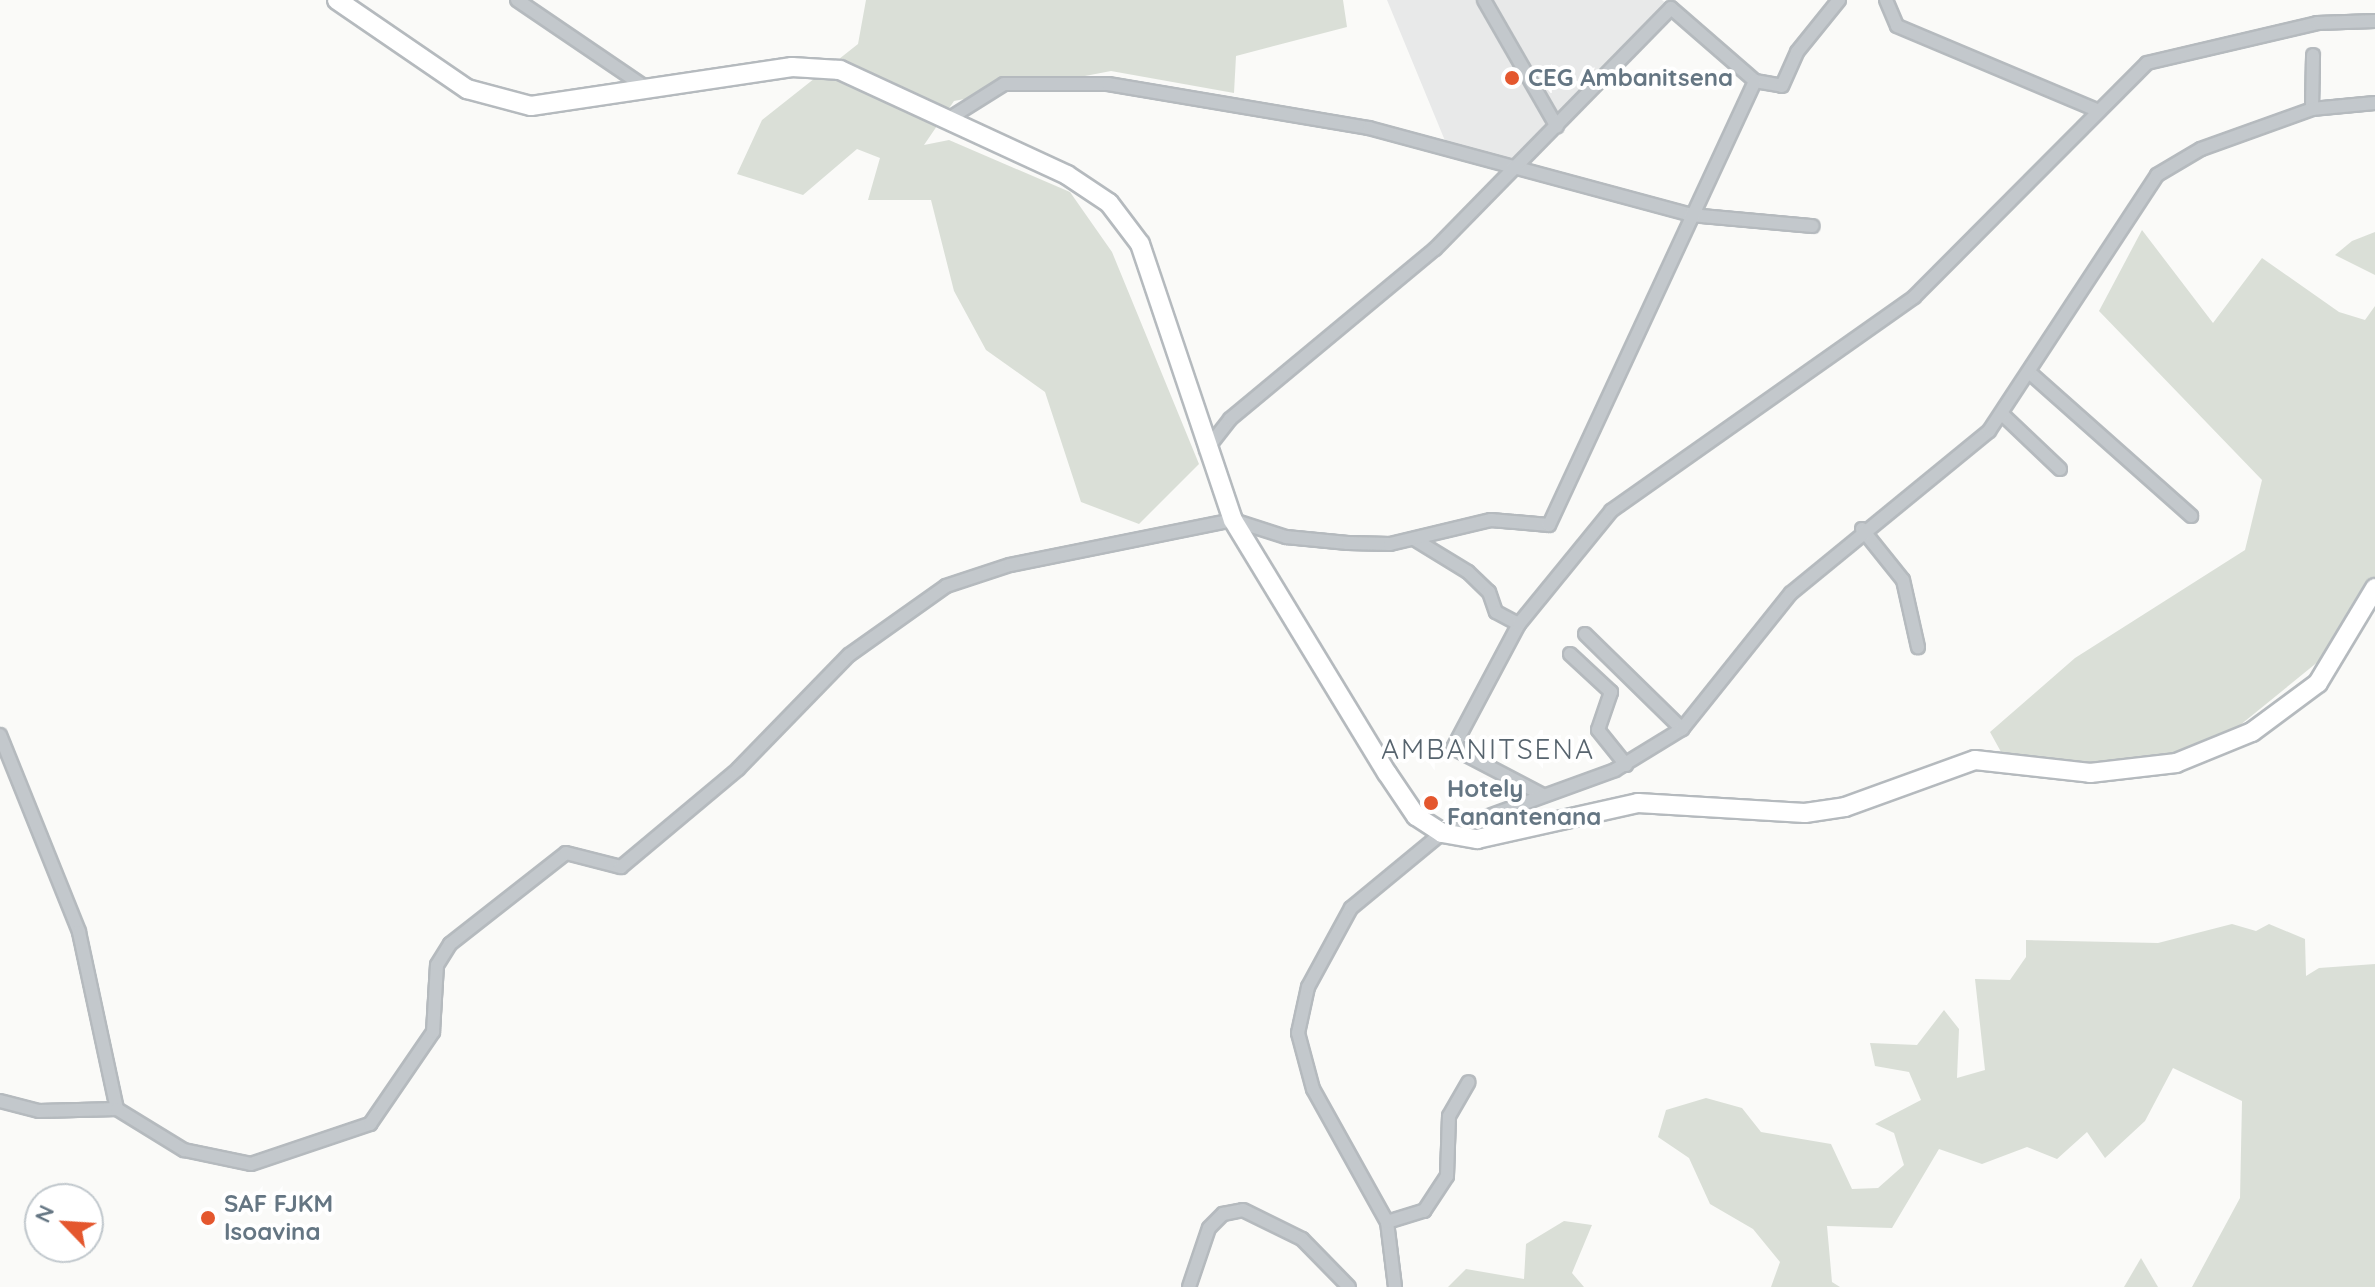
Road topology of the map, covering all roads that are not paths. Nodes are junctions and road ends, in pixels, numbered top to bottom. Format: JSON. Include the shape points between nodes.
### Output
{"nodes":[{"id":1,"x":337,"y":0,"type":"edge"},
{"id":2,"x":517,"y":0,"type":"edge"},
{"id":3,"x":1484,"y":0,"type":"edge"},
{"id":4,"x":1839,"y":0,"type":"edge"},
{"id":5,"x":1886,"y":0,"type":"edge"},
{"id":6,"x":2375,"y":21,"type":"edge"},
{"id":7,"x":2313,"y":55,"type":"dead end"},
{"id":8,"x":1755,"y":81,"type":"junction"},
{"id":9,"x":652,"y":90,"type":"junction"},
{"id":10,"x":2375,"y":103,"type":"edge"},
{"id":11,"x":2094,"y":109,"type":"junction"},
{"id":12,"x":2312,"y":109,"type":"junction"},
{"id":13,"x":950,"y":118,"type":"junction"},
{"id":14,"x":1557,"y":127,"type":"junction"},
{"id":15,"x":1521,"y":167,"type":"junction"},
{"id":16,"x":1691,"y":215,"type":"junction"},
{"id":17,"x":1813,"y":226,"type":"dead end"},
{"id":18,"x":2029,"y":372,"type":"junction"},
{"id":19,"x":2002,"y":414,"type":"junction"},
{"id":20,"x":1206,"y":450,"type":"junction"},
{"id":21,"x":2060,"y":469,"type":"dead end"},
{"id":22,"x":2191,"y":516,"type":"dead end"},
{"id":23,"x":1233,"y":520,"type":"junction"},
{"id":24,"x":1862,"y":529,"type":"junction"},
{"id":25,"x":1414,"y":539,"type":"junction"},
{"id":26,"x":2375,"y":588,"type":"edge"},
{"id":27,"x":1519,"y":624,"type":"junction"},
{"id":28,"x":1585,"y":634,"type":"dead end"},
{"id":29,"x":1918,"y":647,"type":"dead end"},
{"id":30,"x":1570,"y":654,"type":"dead end"},
{"id":31,"x":1682,"y":729,"type":"junction"},
{"id":32,"x":0,"y":735,"type":"edge"},
{"id":33,"x":1626,"y":765,"type":"junction"},
{"id":34,"x":1541,"y":794,"type":"junction"},
{"id":35,"x":1442,"y":833,"type":"junction"},
{"id":36,"x":1469,"y":1082,"type":"dead end"},
{"id":37,"x":0,"y":1101,"type":"edge"},
{"id":38,"x":117,"y":1109,"type":"junction"},
{"id":39,"x":1387,"y":1222,"type":"junction"},
{"id":40,"x":1189,"y":1287,"type":"edge"},
{"id":41,"x":1349,"y":1287,"type":"edge"},
{"id":42,"x":1395,"y":1287,"type":"edge"}],
"edges":[{"from":1,"to":9,"type":"main road","via":[[442,74],[496,100],[554,106]]},
{"from":2,"to":9,"type":"street"},
{"from":3,"to":14,"type":"street"},
{"from":4,"to":8,"type":"street","via":[[1797,52],[1782,86]]},
{"from":5,"to":11,"type":"street","via":[[1897,26]]},
{"from":6,"to":11,"type":"street","via":[[2317,23],[2147,63]]},
{"from":7,"to":12,"type":"street"},
{"from":8,"to":14,"type":"street","via":[[1671,8]]},
{"from":8,"to":16,"type":"street"},
{"from":9,"to":13,"type":"main road","via":[[821,67],[864,78]]},
{"from":10,"to":12,"type":"street"},
{"from":11,"to":27,"type":"street","via":[[2006,212],[1924,288],[1611,511]]},
{"from":12,"to":18,"type":"street","via":[[2201,149],[2157,175]]},
{"from":13,"to":15,"type":"street","via":[[1004,84],[1108,84],[1369,128]]},
{"from":13,"to":20,"type":"main road","via":[[1087,187],[1129,228]]},
{"from":14,"to":15,"type":"street"},
{"from":15,"to":16,"type":"street"},
{"from":15,"to":20,"type":"street","via":[[1435,249],[1230,419]]},
{"from":16,"to":17,"type":"street"},
{"from":16,"to":25,"type":"street","via":[[1549,525],[1491,520]]},
{"from":18,"to":19,"type":"street"},
{"from":18,"to":22,"type":"street"},
{"from":19,"to":21,"type":"street"},
{"from":19,"to":24,"type":"street","via":[[1973,447]]},
{"from":20,"to":23,"type":"main road"},
{"from":23,"to":25,"type":"street","via":[[1286,537]]},
{"from":23,"to":35,"type":"main road","via":[[1387,773],[1416,816]]},
{"from":23,"to":38,"type":"street","via":[[1010,565],[946,586],[849,655],[738,769],[621,867],[566,853],[450,944],[437,965],[433,1032],[370,1124],[251,1164],[184,1150]]},
{"from":24,"to":29,"type":"street","via":[[1903,580]]},
{"from":24,"to":31,"type":"street","via":[[1791,593]]},
{"from":25,"to":27,"type":"street","via":[[1468,572],[1489,592],[1496,612]]},
{"from":26,"to":35,"type":"main road","via":[[2318,683],[2252,732],[2176,763],[2090,773],[1975,760],[1845,807],[1805,813],[1638,803],[1477,839]]},
{"from":27,"to":34,"type":"street","via":[[1453,748]]},
{"from":28,"to":31,"type":"street"},
{"from":30,"to":33,"type":"street","via":[[1611,692],[1598,730]]},
{"from":31,"to":33,"type":"street"},
{"from":32,"to":38,"type":"street","via":[[79,932]]},
{"from":33,"to":34,"type":"street"},
{"from":34,"to":35,"type":"street"},
{"from":35,"to":39,"type":"street","via":[[1351,908],[1300,1013],[1300,1053],[1313,1089]]},
{"from":36,"to":39,"type":"street","via":[[1449,1116],[1447,1176],[1424,1211]]},
{"from":37,"to":38,"type":"street","via":[[39,1111]]},
{"from":39,"to":42,"type":"street"},
{"from":40,"to":41,"type":"street","via":[[1209,1228],[1223,1214],[1243,1210],[1302,1239]]}]}
